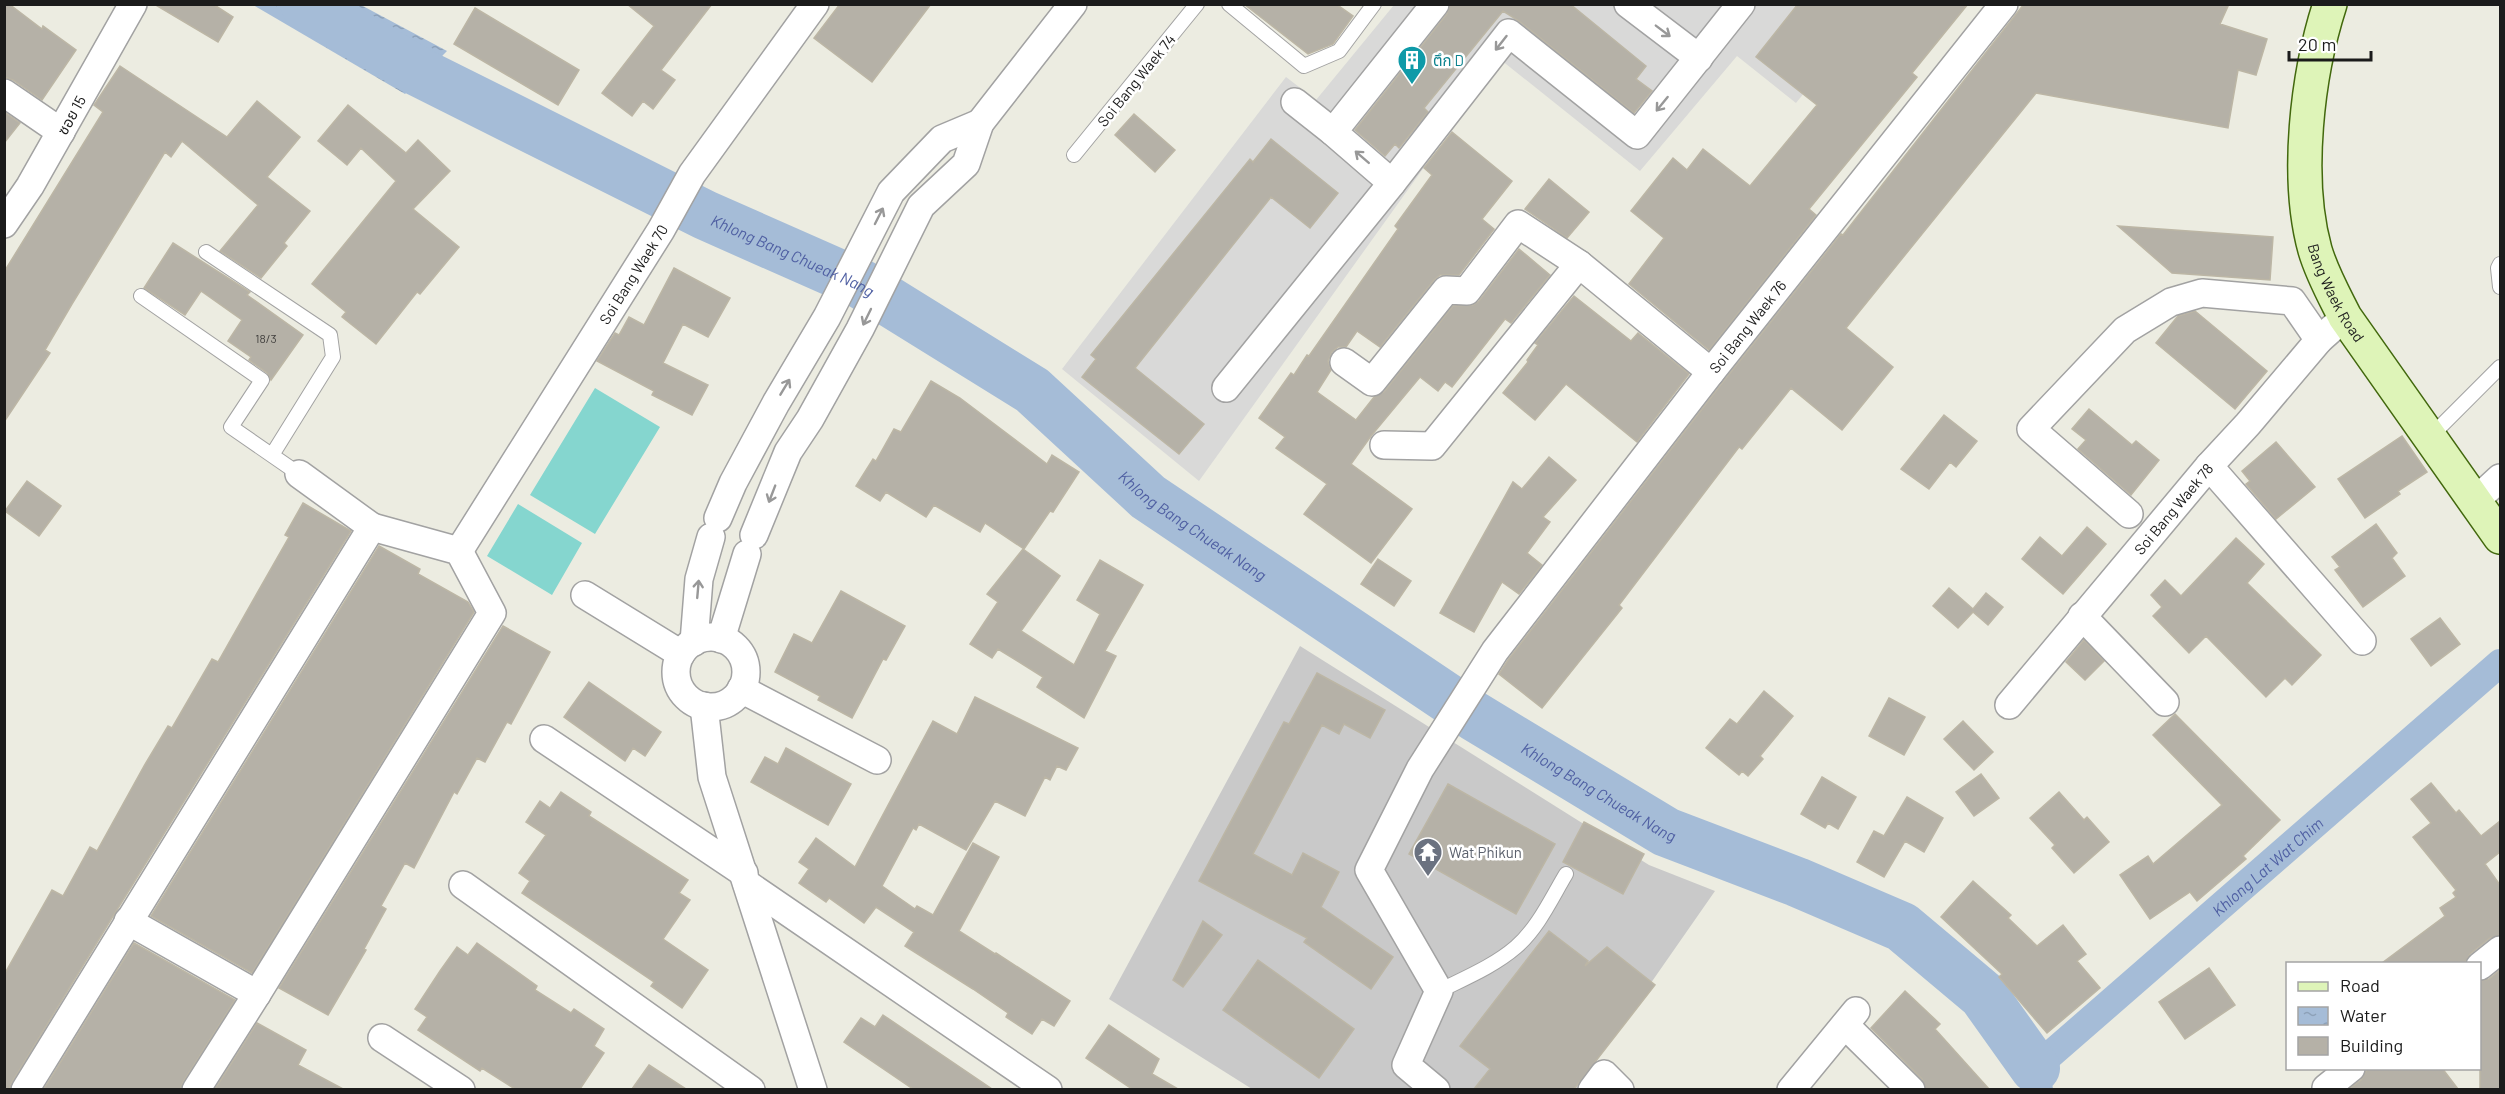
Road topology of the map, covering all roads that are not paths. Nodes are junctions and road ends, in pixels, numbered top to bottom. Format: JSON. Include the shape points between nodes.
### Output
{"nodes":[{"id":1,"x":133,"y":4,"type":"edge"},
{"id":2,"x":815,"y":4,"type":"edge"},
{"id":3,"x":1073,"y":4,"type":"edge"},
{"id":4,"x":1197,"y":4,"type":"edge"},
{"id":5,"x":1228,"y":4,"type":"edge"},
{"id":6,"x":1374,"y":4,"type":"edge"},
{"id":7,"x":1435,"y":4,"type":"edge"},
{"id":8,"x":1628,"y":4,"type":"edge"},
{"id":9,"x":1741,"y":4,"type":"edge"},
{"id":10,"x":2004,"y":4,"type":"edge"},
{"id":11,"x":2330,"y":4,"type":"edge"},
{"id":12,"x":1699,"y":58,"type":"junction"},
{"id":13,"x":4,"y":93,"type":"edge"},
{"id":14,"x":980,"y":123,"type":"junction"},
{"id":15,"x":61,"y":132,"type":"junction"},
{"id":16,"x":1074,"y":155,"type":"dead end"},
{"id":17,"x":1392,"y":183,"type":"junction"},
{"id":18,"x":4,"y":224,"type":"edge"},
{"id":19,"x":206,"y":252,"type":"dead end"},
{"id":20,"x":1579,"y":264,"type":"junction"},
{"id":21,"x":2500,"y":264,"type":"edge"},
{"id":22,"x":2500,"y":287,"type":"edge"},
{"id":23,"x":141,"y":296,"type":"dead end"},
{"id":24,"x":2345,"y":317,"type":"junction"},
{"id":25,"x":2319,"y":340,"type":"junction"},
{"id":26,"x":1344,"y":362,"type":"dead end"},
{"id":27,"x":2500,"y":367,"type":"edge"},
{"id":28,"x":1711,"y":372,"type":"junction"},
{"id":29,"x":1227,"y":388,"type":"dead end"},
{"id":30,"x":2429,"y":438,"type":"junction"},
{"id":31,"x":1384,"y":446,"type":"dead end"},
{"id":32,"x":272,"y":455,"type":"junction"},
{"id":33,"x":2209,"y":466,"type":"junction"},
{"id":34,"x":299,"y":474,"type":"joint"},
{"id":35,"x":2500,"y":478,"type":"edge"},
{"id":36,"x":2475,"y":501,"type":"junction"},
{"id":37,"x":2129,"y":514,"type":"dead end"},
{"id":38,"x":372,"y":527,"type":"junction"},
{"id":39,"x":2500,"y":537,"type":"edge"},
{"id":40,"x":459,"y":551,"type":"junction"},
{"id":41,"x":585,"y":595,"type":"dead end"},
{"id":42,"x":2082,"y":616,"type":"junction"},
{"id":43,"x":721,"y":639,"type":"junction"},
{"id":44,"x":2362,"y":641,"type":"dead end"},
{"id":45,"x":687,"y":648,"type":"junction"},
{"id":46,"x":741,"y":689,"type":"junction"},
{"id":47,"x":2165,"y":702,"type":"dead end"},
{"id":48,"x":2009,"y":705,"type":"dead end"},
{"id":49,"x":704,"y":706,"type":"junction"},
{"id":50,"x":544,"y":739,"type":"dead end"},
{"id":51,"x":877,"y":760,"type":"dead end"},
{"id":52,"x":1566,"y":874,"type":"dead end"},
{"id":53,"x":746,"y":878,"type":"junction"},
{"id":54,"x":463,"y":885,"type":"dead end"},
{"id":55,"x":128,"y":921,"type":"junction"},
{"id":56,"x":2500,"y":950,"type":"edge"},
{"id":57,"x":2481,"y":965,"type":"edge"},
{"id":58,"x":1439,"y":991,"type":"junction"},
{"id":59,"x":257,"y":994,"type":"junction"},
{"id":60,"x":381,"y":1038,"type":"dead end"},
{"id":61,"x":2348,"y":1070,"type":"edge"},
{"id":62,"x":1803,"y":1085,"type":"edge"},
{"id":63,"x":2326,"y":1088,"type":"edge"},
{"id":64,"x":25,"y":1089,"type":"edge"},
{"id":65,"x":196,"y":1089,"type":"edge"},
{"id":66,"x":460,"y":1089,"type":"edge"},
{"id":67,"x":751,"y":1089,"type":"edge"},
{"id":68,"x":813,"y":1089,"type":"edge"},
{"id":69,"x":1048,"y":1089,"type":"edge"},
{"id":70,"x":1436,"y":1089,"type":"edge"},
{"id":71,"x":1592,"y":1089,"type":"edge"},
{"id":72,"x":1620,"y":1089,"type":"edge"},
{"id":73,"x":1911,"y":1089,"type":"edge"}],
"edges":[{"from":1,"to":15,"type":"street","name":"ซอย 15"},
{"from":2,"to":40,"type":"street","name":"Soi Bang Waek 70","via":[[692,174],[661,230]]},
{"from":3,"to":14,"type":"street"},
{"from":4,"to":16,"type":"lane","name":"Soi Bang Waek 74"},
{"from":5,"to":6,"type":"lane","via":[[1304,66],[1339,51]]},
{"from":17,"to":7,"type":"street","one_way":true,"via":[[1313,117]]},
{"from":8,"to":12,"type":"street","one_way":true},
{"from":9,"to":12,"type":"street"},
{"from":10,"to":28,"type":"street","name":"Soi Bang Waek 76"},
{"from":11,"to":24,"type":"main road","name":"Bang Waek Road","via":[[2313,74],[2305,185],[2316,251]]},
{"from":12,"to":17,"type":"street","one_way":true,"via":[[1637,135],[1509,33]]},
{"from":13,"to":15,"type":"street"},
{"from":14,"to":43,"type":"street","one_way":true,"via":[[966,164],[921,206],[860,329],[788,452],[750,544]]},
{"from":45,"to":14,"type":"street","one_way":true,"via":[[699,579],[714,527],[733,483],[827,317],[891,192],[942,139]]},
{"from":15,"to":18,"type":"street","name":"ซอย 15"},
{"from":17,"to":29,"type":"street"},
{"from":19,"to":32,"type":"lane","via":[[330,335],[333,357]]},
{"from":20,"to":26,"type":"street","via":[[1518,224],[1467,291],[1446,290],[1372,382]]},
{"from":20,"to":28,"type":"street"},
{"from":20,"to":31,"type":"street","via":[[1432,446]]},
{"from":21,"to":22,"type":"lane"},
{"from":23,"to":32,"type":"lane","via":[[262,380],[231,427]]},
{"from":24,"to":25,"type":"street","name":"Soi Bang Waek 78"},
{"from":24,"to":30,"type":"main road","name":"Bang Waek Road"},
{"from":25,"to":33,"type":"street","name":"Soi Bang Waek 78"},
{"from":25,"to":37,"type":"street","via":[[2292,302],[2202,293],[2171,302],[2126,330],[2031,429]]},
{"from":27,"to":30,"type":"lane"},
{"from":28,"to":58,"type":"street","name":"Soi Bang Waek 76","via":[[1495,651],[1420,769],[1369,870]]},
{"from":30,"to":36,"type":"main road","name":"Bang Waek Road"},
{"from":32,"to":34,"type":"lane"},
{"from":33,"to":42,"type":"street","name":"Soi Bang Waek 78"},
{"from":33,"to":44,"type":"street"},
{"from":34,"to":38,"type":"street"},
{"from":35,"to":36,"type":"street"},
{"from":36,"to":39,"type":"main road","name":"Bang Waek Road"},
{"from":38,"to":40,"type":"street"},
{"from":38,"to":55,"type":"street"},
{"from":40,"to":59,"type":"street","via":[[492,613]]},
{"from":41,"to":45,"type":"street"},
{"from":42,"to":47,"type":"street"},
{"from":42,"to":48,"type":"street","name":"Soi Bang Waek 78"},
{"from":43,"to":45,"type":"street","via":[[705,638]]},
{"from":43,"to":46,"type":"street","via":[[737,650],[743,660],[746,672]]},
{"from":45,"to":49,"type":"street","via":[[676,669],[676,680],[688,699]]},
{"from":46,"to":49,"type":"street","via":[[730,702]]},
{"from":46,"to":51,"type":"street"},
{"from":49,"to":53,"type":"street","via":[[712,777]]},
{"from":50,"to":53,"type":"street"},
{"from":52,"to":58,"type":"lane","via":[[1518,945],[1502,958]]},
{"from":53,"to":68,"type":"street"},
{"from":53,"to":69,"type":"street"},
{"from":54,"to":67,"type":"street"},
{"from":55,"to":59,"type":"street"},
{"from":55,"to":64,"type":"street"},
{"from":56,"to":57,"type":"street"},
{"from":58,"to":70,"type":"street","via":[[1406,1065]]},
{"from":59,"to":65,"type":"street"},
{"from":60,"to":66,"type":"street"},
{"from":61,"to":63,"type":"street"},
{"from":62,"to":73,"type":"street","via":[[1851,1018]]},
{"from":71,"to":72,"type":"street","via":[[1604,1074]]}]}
